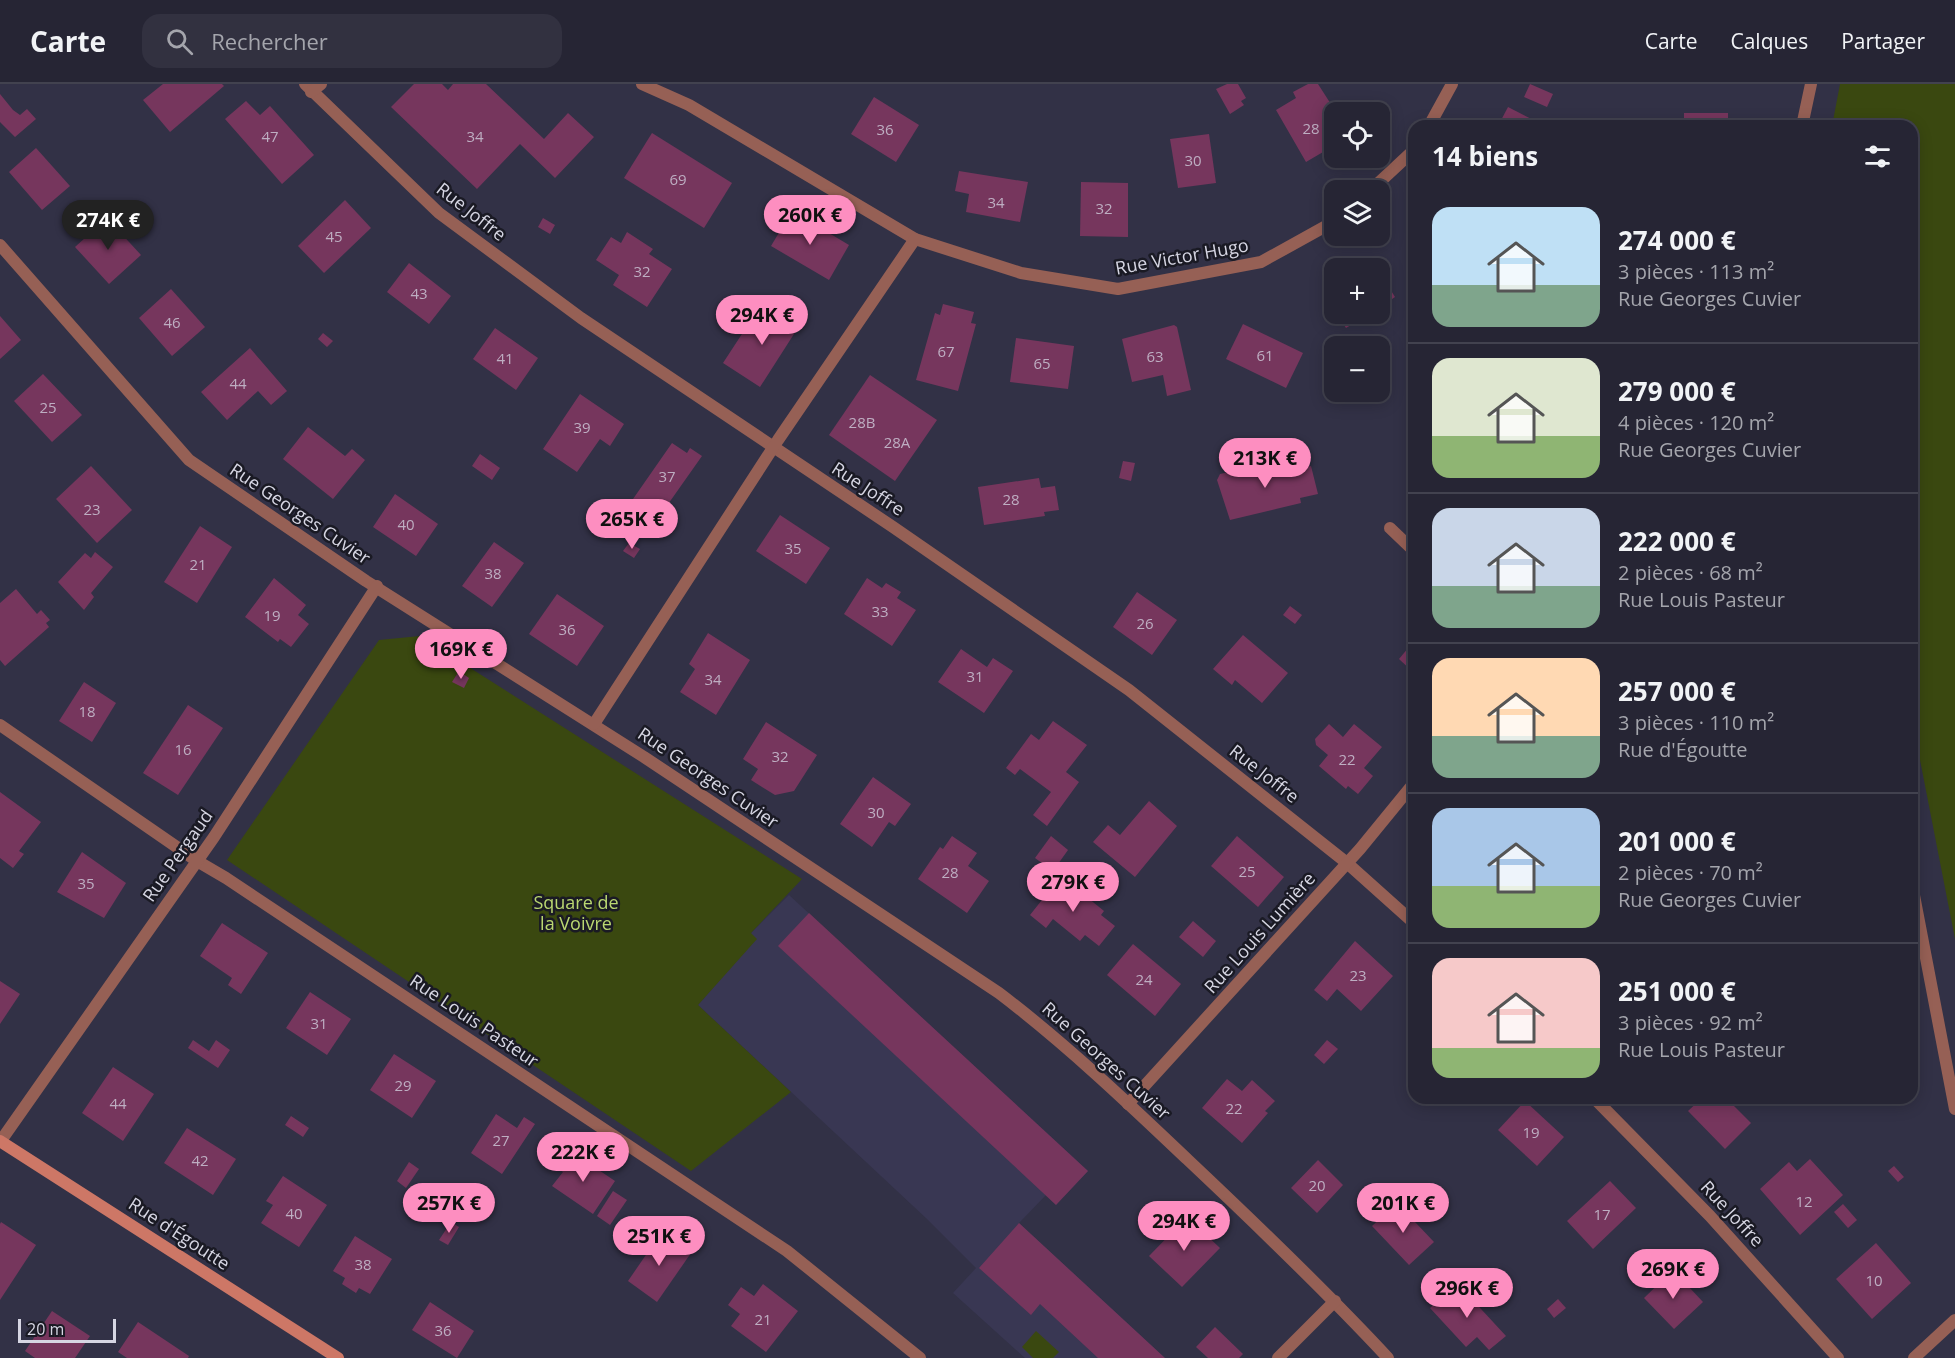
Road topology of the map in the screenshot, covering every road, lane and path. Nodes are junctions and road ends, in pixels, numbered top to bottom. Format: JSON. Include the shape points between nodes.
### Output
{"nodes":[{"id":1,"x":642,"y":84,"type":"edge"},
{"id":2,"x":1452,"y":84,"type":"edge"},
{"id":3,"x":1811,"y":84,"type":"edge"},
{"id":4,"x":312,"y":87,"type":"edge"},
{"id":5,"x":1432,"y":120,"type":"edge"},
{"id":6,"x":1803,"y":120,"type":"edge"},
{"id":7,"x":1408,"y":156,"type":"edge"},
{"id":8,"x":1382,"y":180,"type":"edge"},
{"id":9,"x":1324,"y":227,"type":"edge"},
{"id":10,"x":915,"y":239,"type":"junction"},
{"id":11,"x":0,"y":244,"type":"edge"},
{"id":12,"x":774,"y":448,"type":"junction"},
{"id":13,"x":1390,"y":528,"type":"dead end"},
{"id":14,"x":1408,"y":545,"type":"edge"},
{"id":15,"x":377,"y":586,"type":"junction"},
{"id":16,"x":594,"y":724,"type":"junction"},
{"id":17,"x":0,"y":725,"type":"edge"},
{"id":18,"x":1408,"y":790,"type":"edge"},
{"id":19,"x":197,"y":861,"type":"junction"},
{"id":20,"x":1347,"y":863,"type":"junction"},
{"id":21,"x":1918,"y":916,"type":"edge"},
{"id":22,"x":1408,"y":918,"type":"edge"},
{"id":23,"x":1128,"y":1104,"type":"junction"},
{"id":24,"x":1600,"y":1104,"type":"edge"},
{"id":25,"x":1955,"y":1109,"type":"edge"},
{"id":26,"x":0,"y":1142,"type":"edge"},
{"id":27,"x":1335,"y":1301,"type":"junction"},
{"id":28,"x":1955,"y":1320,"type":"edge"},
{"id":29,"x":338,"y":1358,"type":"edge"},
{"id":30,"x":920,"y":1358,"type":"edge"},
{"id":31,"x":1278,"y":1358,"type":"edge"},
{"id":32,"x":1388,"y":1358,"type":"edge"},
{"id":33,"x":1838,"y":1358,"type":"edge"},
{"id":34,"x":1914,"y":1358,"type":"edge"}],
"edges":[{"from":1,"to":10,"type":"street","name":"Rue Victor Hugo","via":[[689,105]]},
{"from":2,"to":5,"type":"street"},
{"from":3,"to":6,"type":"street"},
{"from":4,"to":12,"type":"street","name":"Rue Joffre","via":[[439,213],[581,318]]},
{"from":7,"to":8,"type":"street"},
{"from":9,"to":10,"type":"street","name":"Rue Victor Hugo","via":[[1261,262],[1118,289],[1021,273]]},
{"from":10,"to":12,"type":"street"},
{"from":11,"to":15,"type":"street","name":"Rue Georges Cuvier","via":[[189,460]]},
{"from":12,"to":16,"type":"street"},
{"from":12,"to":20,"type":"street","name":"Rue Joffre","via":[[1129,690]]},
{"from":13,"to":14,"type":"street"},
{"from":15,"to":16,"type":"street","name":"Rue Georges Cuvier"},
{"from":15,"to":19,"type":"street","name":"Rue Pergaud"},
{"from":16,"to":23,"type":"street","name":"Rue Georges Cuvier","via":[[999,993],[1041,1024]]},
{"from":17,"to":19,"type":"street","name":"Rue Louis Pasteur"},
{"from":18,"to":20,"type":"street","name":"Rue Louis Lumière"},
{"from":19,"to":26,"type":"street","name":"Rue Pergaud"},
{"from":19,"to":30,"type":"street","name":"Rue Louis Pasteur","via":[[787,1251]]},
{"from":20,"to":22,"type":"street","name":"Rue Joffre"},
{"from":20,"to":23,"type":"street","name":"Rue Louis Lumière"},
{"from":21,"to":25,"type":"street"},
{"from":23,"to":27,"type":"street","name":"Rue Georges Cuvier"},
{"from":24,"to":33,"type":"street","name":"Rue Joffre","via":[[1710,1216]]},
{"from":26,"to":29,"type":"main road","name":"Rue d'Égoutte"},
{"from":27,"to":31,"type":"street"},
{"from":27,"to":32,"type":"street","name":"Rue Georges Cuvier"},
{"from":28,"to":34,"type":"street"}]}
